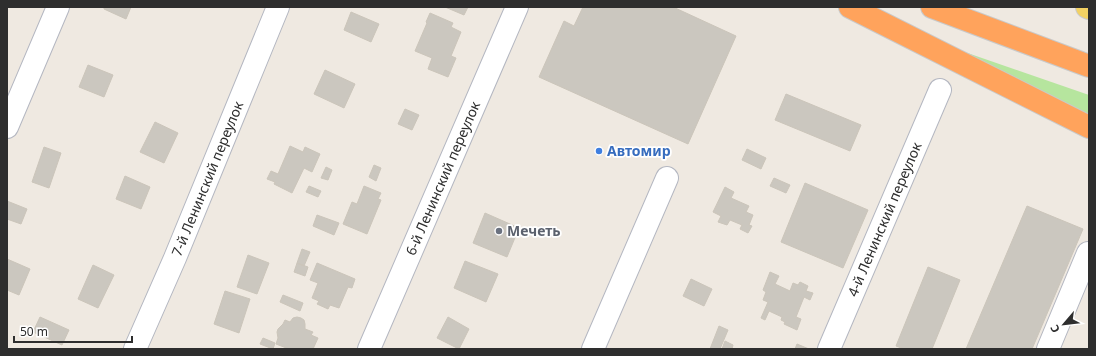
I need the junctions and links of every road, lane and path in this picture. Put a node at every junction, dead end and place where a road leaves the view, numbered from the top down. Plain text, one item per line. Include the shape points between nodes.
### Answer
1 (58, 7) edge
2 (278, 7) edge
3 (517, 7) edge
4 (850, 7) edge
5 (932, 7) edge
6 (1086, 64) edge
7 (940, 90) dead end
8 (1089, 127) edge
9 (7, 128) edge
10 (667, 178) dead end
11 (1088, 253) dead end
12 (135, 349) edge
13 (369, 349) edge
14 (594, 349) edge
15 (829, 349) edge
16 (1048, 349) edge

1 - 9 street
2 - 12 street, 7-й Ленинский переулок
3 - 13 street, 6-й Ленинский переулок
4 - 8 highway
5 - 6 highway
7 - 15 street, 4-й Ленинский переулок
10 - 14 street
11 - 16 street

